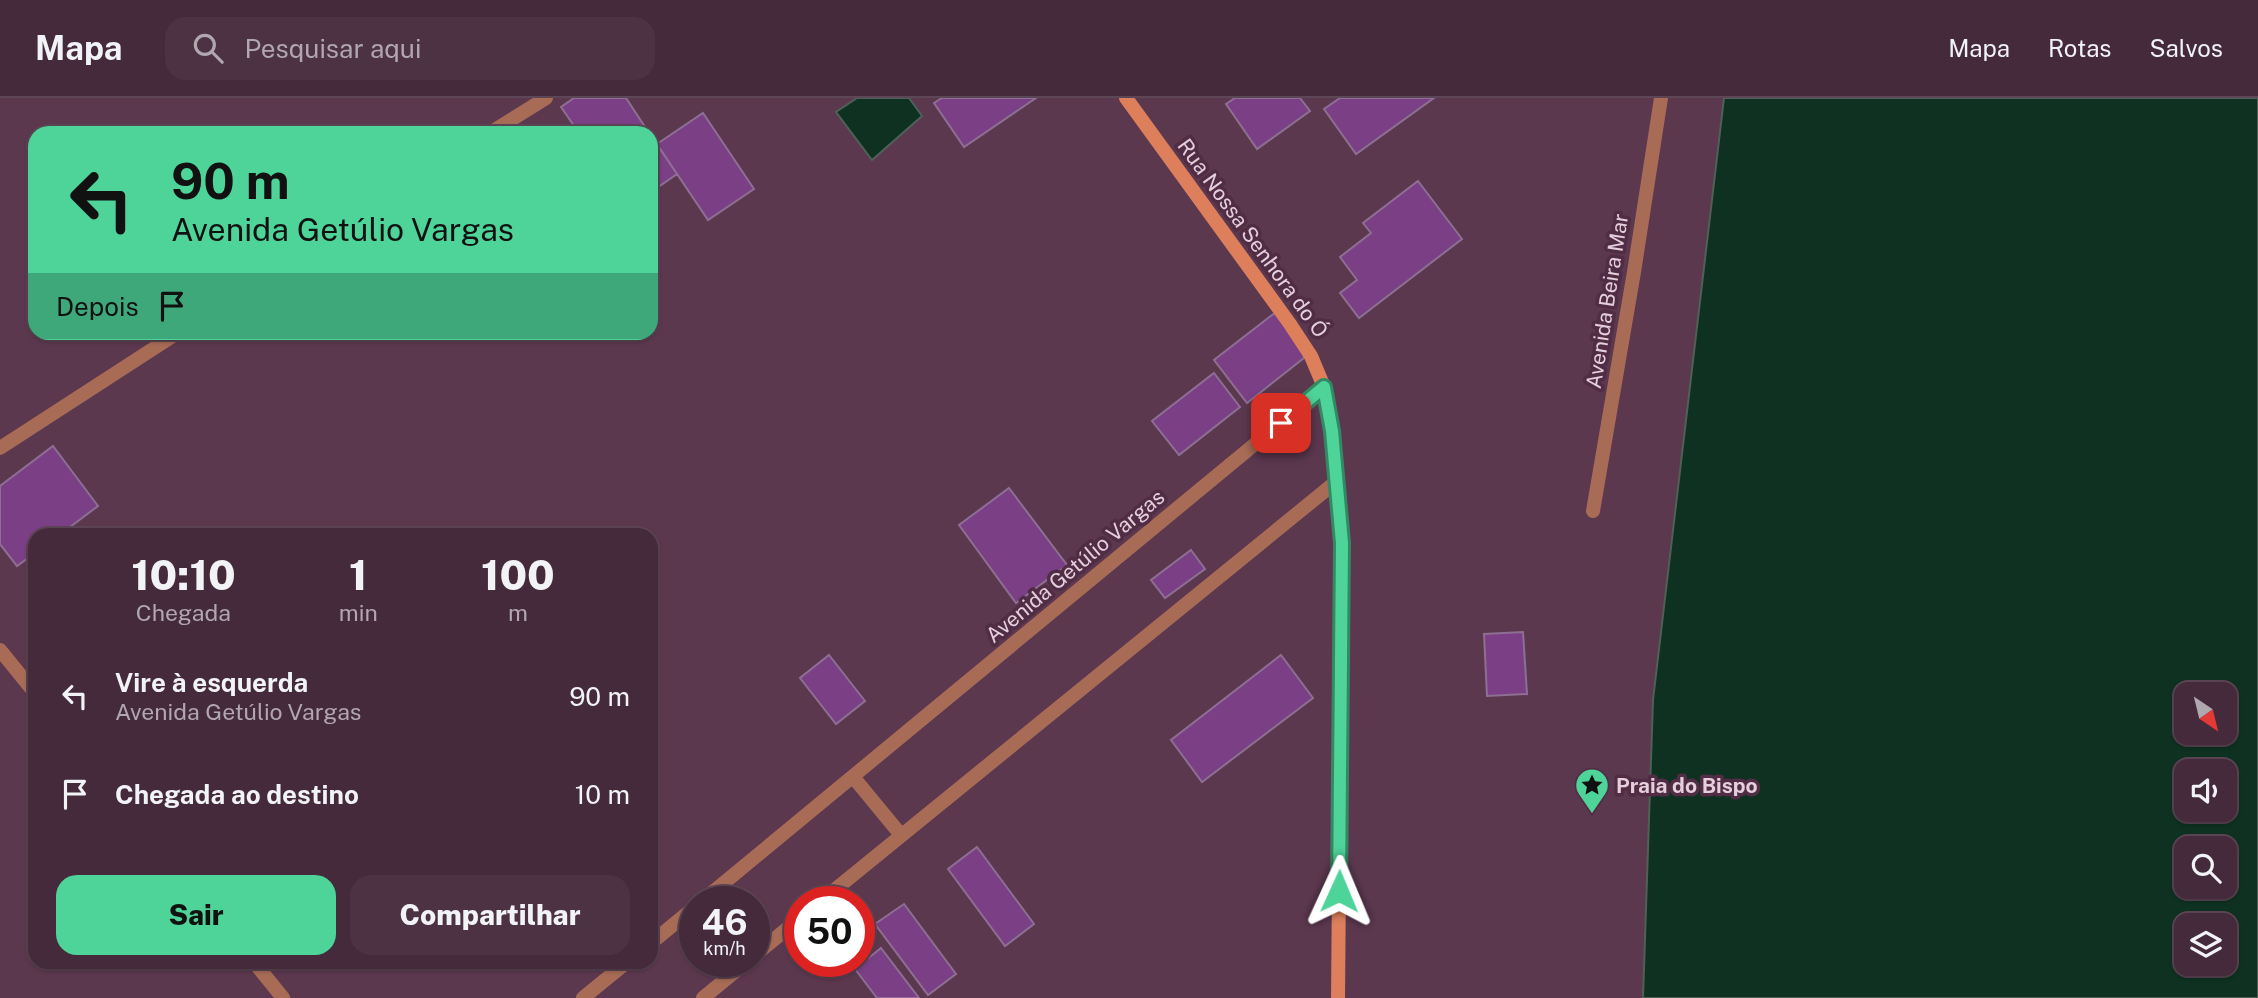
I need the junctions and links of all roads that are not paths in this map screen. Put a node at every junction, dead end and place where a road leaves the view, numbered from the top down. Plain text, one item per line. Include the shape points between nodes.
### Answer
1 (546, 98) edge
2 (1126, 98) edge
3 (1661, 98) edge
4 (501, 126) edge
5 (167, 340) edge
6 (1324, 387) junction
7 (0, 448) edge
8 (1337, 481) junction
9 (1593, 511) dead end
10 (0, 650) edge
11 (28, 684) edge
12 (853, 778) junction
13 (901, 835) junction
14 (720, 886) edge
15 (839, 886) edge
16 (679, 920) edge
17 (784, 931) edge
18 (658, 937) edge
19 (770, 943) edge
20 (260, 969) edge
21 (618, 969) edge
22 (729, 977) edge
23 (284, 998) edge
24 (583, 998) edge
25 (703, 998) edge
26 (1338, 998) edge

1 - 4 street
2 - 6 main road, Rua Nossa Senhora do Ó via 1290,324
3 - 9 street, Avenida Beira Mar
5 - 7 street
6 - 8 main road, Rua Nossa Senhora do Ó
6 - 12 street, Avenida Getúlio Vargas
8 - 13 street
8 - 26 main road, Rua Nossa Senhora do Ó via 1342,543
10 - 11 street
12 - 13 street
12 - 14 street, Avenida Getúlio Vargas
13 - 15 street
16 - 18 street
17 - 19 street
20 - 23 street
21 - 24 street
22 - 25 street

